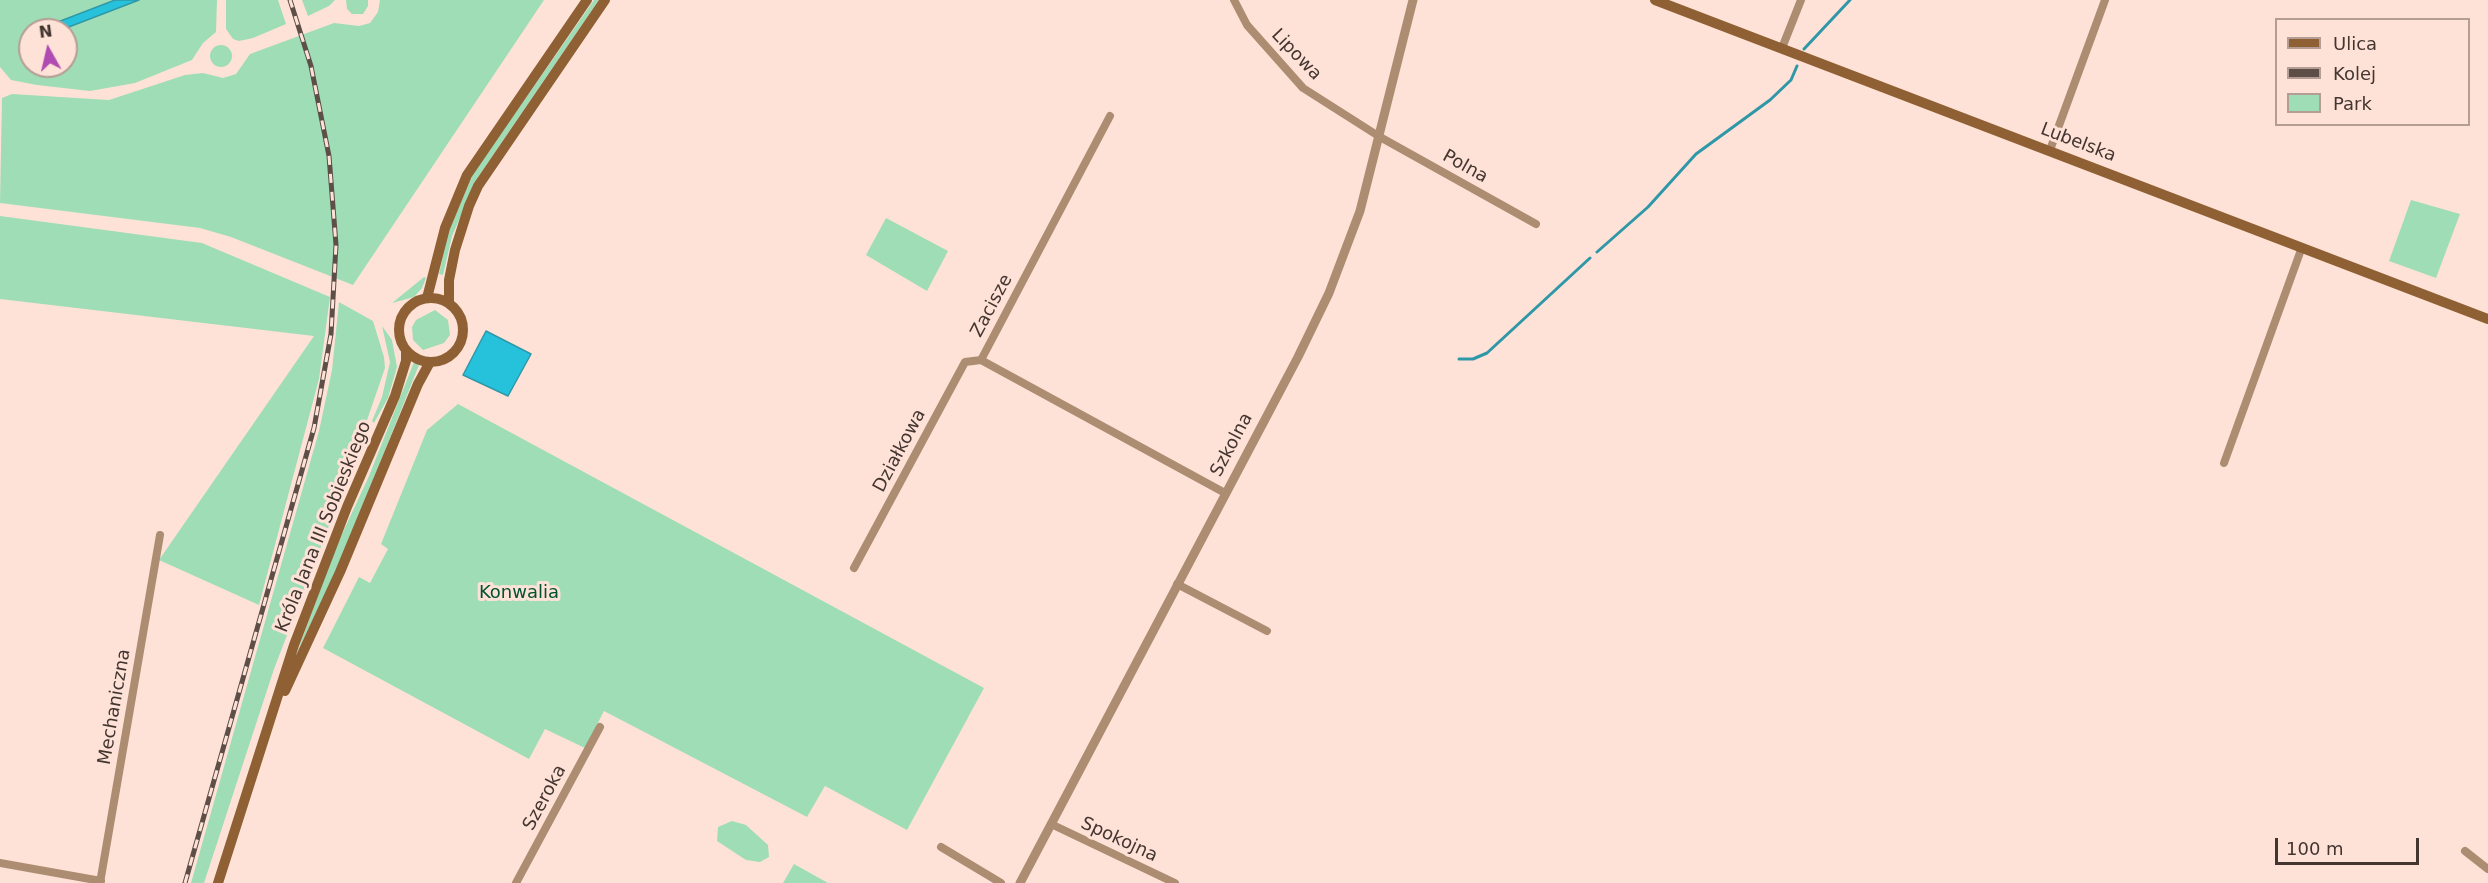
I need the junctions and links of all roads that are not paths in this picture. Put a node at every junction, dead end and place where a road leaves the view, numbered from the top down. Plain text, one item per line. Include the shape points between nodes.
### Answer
1 (587, 0) edge
2 (605, 0) edge
3 (1234, 0) edge
4 (1413, 0) edge
5 (1655, 0) edge
6 (1801, 0) edge
7 (2105, 0) edge
8 (1782, 48) junction
9 (1110, 116) dead end
10 (1380, 138) junction
11 (2050, 150) junction
12 (1536, 224) dead end
13 (2301, 247) junction
14 (427, 298) junction
15 (449, 303) junction
16 (2488, 319) edge
17 (406, 351) junction
18 (981, 360) junction
19 (430, 362) junction
20 (2224, 464) dead end
21 (1225, 493) junction
22 (160, 535) dead end
23 (854, 568) dead end
24 (1177, 584) junction
25 (1267, 632) dead end
26 (273, 716) junction
27 (600, 726) dead end
28 (1051, 824) junction
29 (940, 847) dead end
30 (2465, 852) dead end
31 (0, 863) edge
32 (2488, 868) edge
33 (100, 882) edge
34 (218, 883) edge
35 (516, 883) edge
36 (1001, 883) edge
37 (1020, 883) edge
38 (1175, 883) edge

1 - 14 main road via 467,175 444,228
2 - 15 main road via 478,186 455,250
3 - 10 street, Lipowa via 1247,25 1302,88
4 - 10 street, Szkolna
5 - 8 main road, Lubelska
6 - 8 street
7 - 11 street
8 - 11 main road, Lubelska
9 - 18 street, Zacisze
10 - 12 street, Polna
10 - 21 street, Szkolna via 1356,225 1329,292
11 - 13 main road, Lubelska
13 - 16 main road, Lubelska
13 - 20 street
14 - 15 main road
14 - 17 main road via 412,303 401,318 399,335
15 - 19 main road via 461,317 462,340 452,355
17 - 19 main road
17 - 26 main road, Króla Jana III Sobieskiego via 395,396 294,645
18 - 21 street, Zacisze
18 - 23 street, Działkowa via 965,362
19 - 26 main road, Króla Jana III Sobieskiego
21 - 24 street, Szkolna
22 - 33 street, Mechaniczna
24 - 25 street
24 - 28 street, Szkolna
26 - 34 main road, Króla Jana III Sobieskiego
27 - 35 street, Szeroka
28 - 37 street, Szkolna
28 - 38 street, Spokojna
29 - 36 street
30 - 32 street
31 - 33 street

